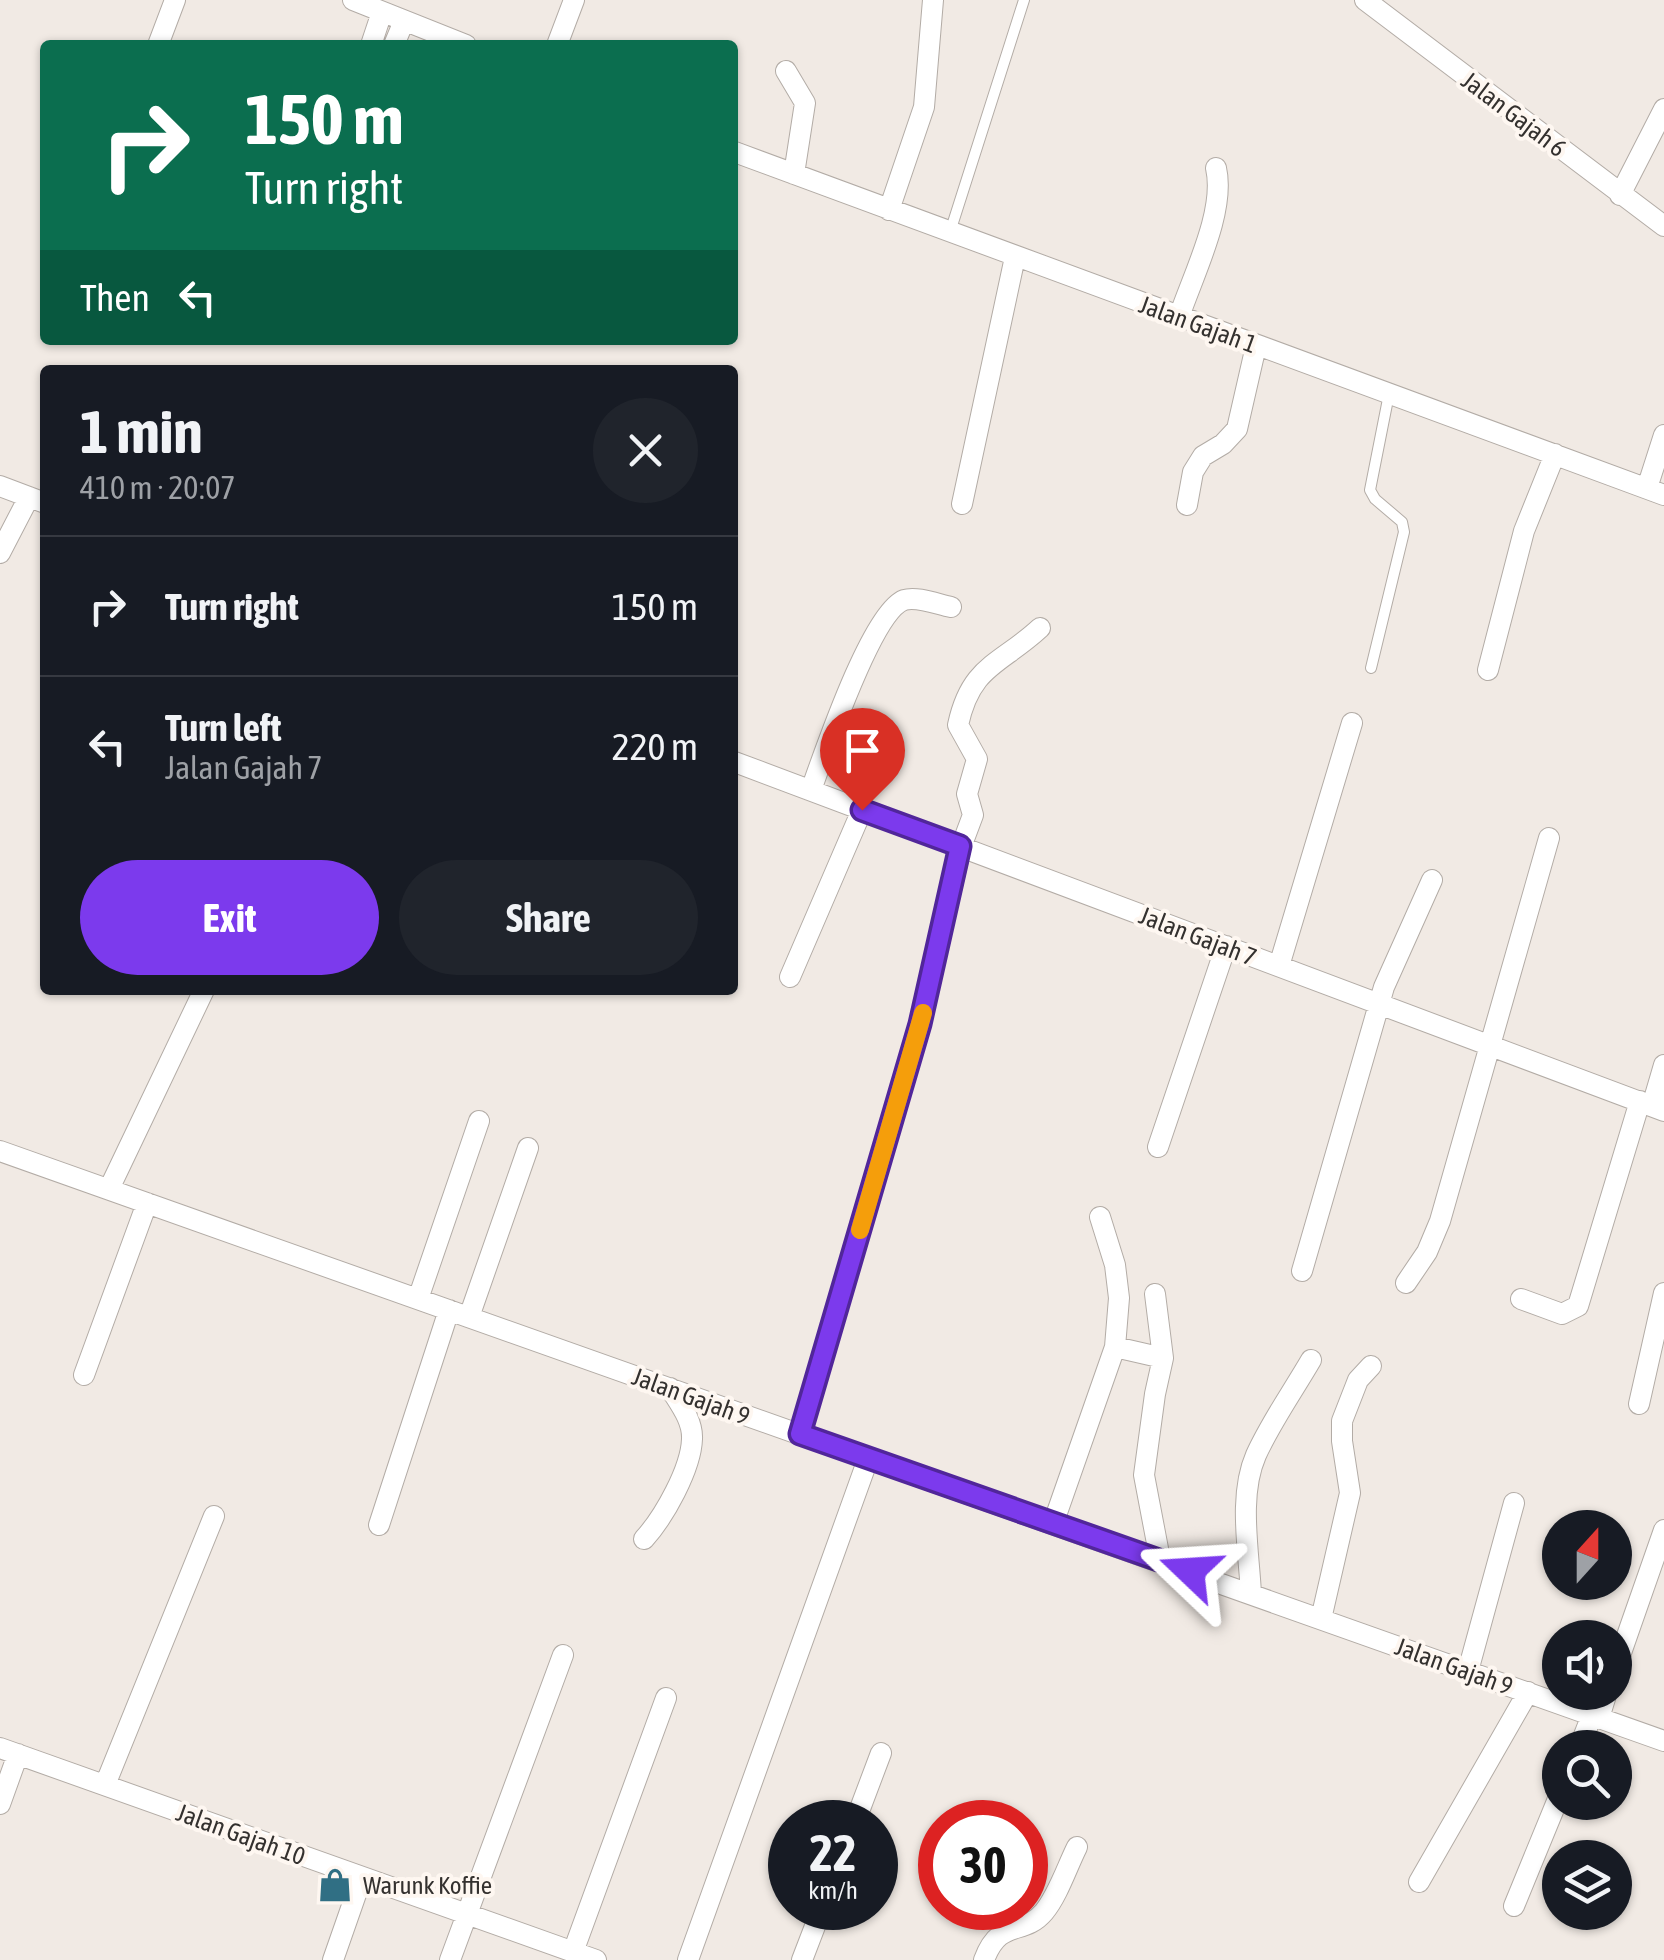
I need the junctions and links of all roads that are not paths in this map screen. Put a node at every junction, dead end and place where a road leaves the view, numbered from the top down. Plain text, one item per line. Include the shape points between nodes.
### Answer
1 (175, 0) edge
2 (353, 0) edge
3 (574, 0) edge
4 (933, 0) edge
5 (1024, 0) edge
6 (1365, 0) edge
7 (382, 12) junction
8 (404, 21) junction
9 (160, 40) edge
10 (373, 40) edge
11 (396, 40) edge
12 (453, 40) edge
13 (559, 40) edge
14 (786, 72) dead end
15 (1664, 108) edge
16 (738, 153) edge
17 (1216, 168) dead end
18 (794, 174) junction
19 (1620, 195) junction
20 (889, 210) junction
21 (1664, 226) edge
22 (949, 233) junction
23 (1015, 257) junction
24 (1178, 318) junction
25 (1256, 346) junction
26 (1389, 393) junction
27 (1664, 435) edge
28 (1555, 454) junction
29 (0, 486) edge
30 (1656, 492) edge
31 (37, 500) edge
32 (962, 504) dead end
33 (1187, 505) dead end
34 (0, 553) edge
35 (950, 607) dead end
36 (1040, 628) dead end
37 (1371, 668) dead end
38 (1488, 670) dead end
39 (1352, 723) dead end
40 (738, 763) edge
41 (811, 790) junction
42 (862, 810) junction
43 (1549, 838) dead end
44 (960, 846) junction
45 (1432, 880) dead end
46 (1226, 946) junction
47 (1279, 966) junction
48 (790, 977) dead end
49 (202, 995) edge
50 (1381, 1004) junction
51 (1492, 1046) junction
52 (1664, 1065) edge
53 (1652, 1106) edge
54 (479, 1121) dead end
55 (1158, 1147) dead end
56 (528, 1148) dead end
57 (0, 1151) edge
58 (109, 1189) junction
59 (147, 1203) junction
60 (1100, 1217) dead end
61 (1302, 1271) dead end
62 (1406, 1282) dead end
63 (1664, 1293) edge
64 (1155, 1294) dead end
65 (418, 1299) junction
66 (1521, 1299) dead end
67 (459, 1313) junction
68 (1116, 1346) junction
69 (1163, 1358) junction
70 (1310, 1360) dead end
71 (1371, 1366) dead end
72 (84, 1376) dead end
73 (670, 1388) junction
74 (1639, 1404) dead end
75 (800, 1434) junction
76 (868, 1459) junction
77 (1514, 1503) dead end
78 (214, 1516) dead end
79 (1053, 1524) junction
80 (379, 1526) dead end
81 (1664, 1530) edge
82 (644, 1539) dead end
83 (1160, 1560) junction
84 (1251, 1594) junction
85 (1322, 1619) junction
86 (1632, 1621) edge
87 (563, 1655) dead end
88 (1468, 1671) junction
89 (1528, 1692) junction
90 (666, 1698) dead end
91 (1599, 1710) edge
92 (1596, 1716) junction
93 (1589, 1730) edge
94 (1664, 1741) edge
95 (9, 1751) edge
96 (881, 1753) dead end
97 (104, 1785) junction
98 (863, 1800) edge
99 (0, 1804) edge
100 (1549, 1820) edge
101 (1077, 1847) dead end
102 (362, 1877) junction
103 (1418, 1882) dead end
104 (1514, 1906) dead end
105 (466, 1914) junction
106 (814, 1930) edge
107 (571, 1956) edge
108 (333, 1960) edge
109 (450, 1960) edge
110 (596, 1960) edge
111 (688, 1960) edge
112 (802, 1960) edge
113 (984, 1960) edge

1 - 9 street
2 - 7 street
3 - 13 street
4 - 20 street via 924,107
5 - 22 lane
6 - 19 street, Jalan Gajah 6
7 - 8 street
7 - 10 street
8 - 11 street
8 - 12 street
14 - 18 street via 805,102
15 - 19 street
16 - 18 street, Jalan Gajah 1
17 - 24 street via 1216,209
18 - 20 street, Jalan Gajah 1
19 - 21 street, Jalan Gajah 6
20 - 22 street, Jalan Gajah 1
22 - 23 street, Jalan Gajah 1
23 - 24 street, Jalan Gajah 1
23 - 32 street
24 - 25 street, Jalan Gajah 1
25 - 26 street, Jalan Gajah 1
25 - 33 street via 1237,428 1203,456
26 - 28 street, Jalan Gajah 1
26 - 37 lane via 1370,490 1404,527
27 - 30 street
28 - 30 street, Jalan Gajah 1
28 - 38 street via 1524,531
29 - 31 street
31 - 34 street
35 - 41 street via 910,598 898,602 878,628
36 - 44 street via 990,664 962,708 958,725 977,759 967,791 972,819
39 - 47 street
40 - 41 street, Jalan Gajah 7
41 - 42 street, Jalan Gajah 7
42 - 44 street, Jalan Gajah 7
42 - 48 street
43 - 51 street
44 - 46 street, Jalan Gajah 7
44 - 75 street via 920,1024
45 - 50 street
46 - 47 street, Jalan Gajah 7
46 - 55 street
47 - 50 street, Jalan Gajah 7
49 - 58 street
50 - 51 street, Jalan Gajah 7
50 - 61 street
51 - 53 street, Jalan Gajah 7
51 - 62 street via 1440,1220
52 - 53 street
53 - 66 street via 1578,1306 1562,1314
54 - 65 street
56 - 67 street
57 - 58 street, Jalan Gajah 9
58 - 59 street, Jalan Gajah 9
59 - 65 street, Jalan Gajah 9
59 - 72 street
60 - 68 street via 1119,1298
63 - 74 street
64 - 69 street
65 - 67 street, Jalan Gajah 9
67 - 73 street, Jalan Gajah 9
67 - 80 street
68 - 69 street
68 - 79 street
69 - 83 street via 1144,1475
70 - 84 street via 1250,1475
71 - 85 street via 1342,1420 1350,1493
73 - 75 street, Jalan Gajah 9
73 - 82 street via 693,1436 690,1454 668,1507
75 - 76 street, Jalan Gajah 9
76 - 79 street, Jalan Gajah 9
76 - 111 street
77 - 88 street
78 - 97 street
79 - 83 street, Jalan Gajah 9
81 - 86 street
83 - 84 street, Jalan Gajah 9
84 - 85 street, Jalan Gajah 9
85 - 88 street, Jalan Gajah 9
87 - 105 street
88 - 89 street, Jalan Gajah 9
89 - 92 street, Jalan Gajah 9
89 - 103 street
90 - 107 street
91 - 92 street
92 - 93 street
92 - 94 street, Jalan Gajah 9
95 - 97 street, Jalan Gajah 10
95 - 99 street
96 - 98 street
97 - 102 street, Jalan Gajah 10
100 - 104 street
101 - 113 street via 1044,1912 998,1935
102 - 105 street, Jalan Gajah 10
102 - 108 street
105 - 107 street, Jalan Gajah 10
105 - 109 street
106 - 112 street
107 - 110 street, Jalan Gajah 10

